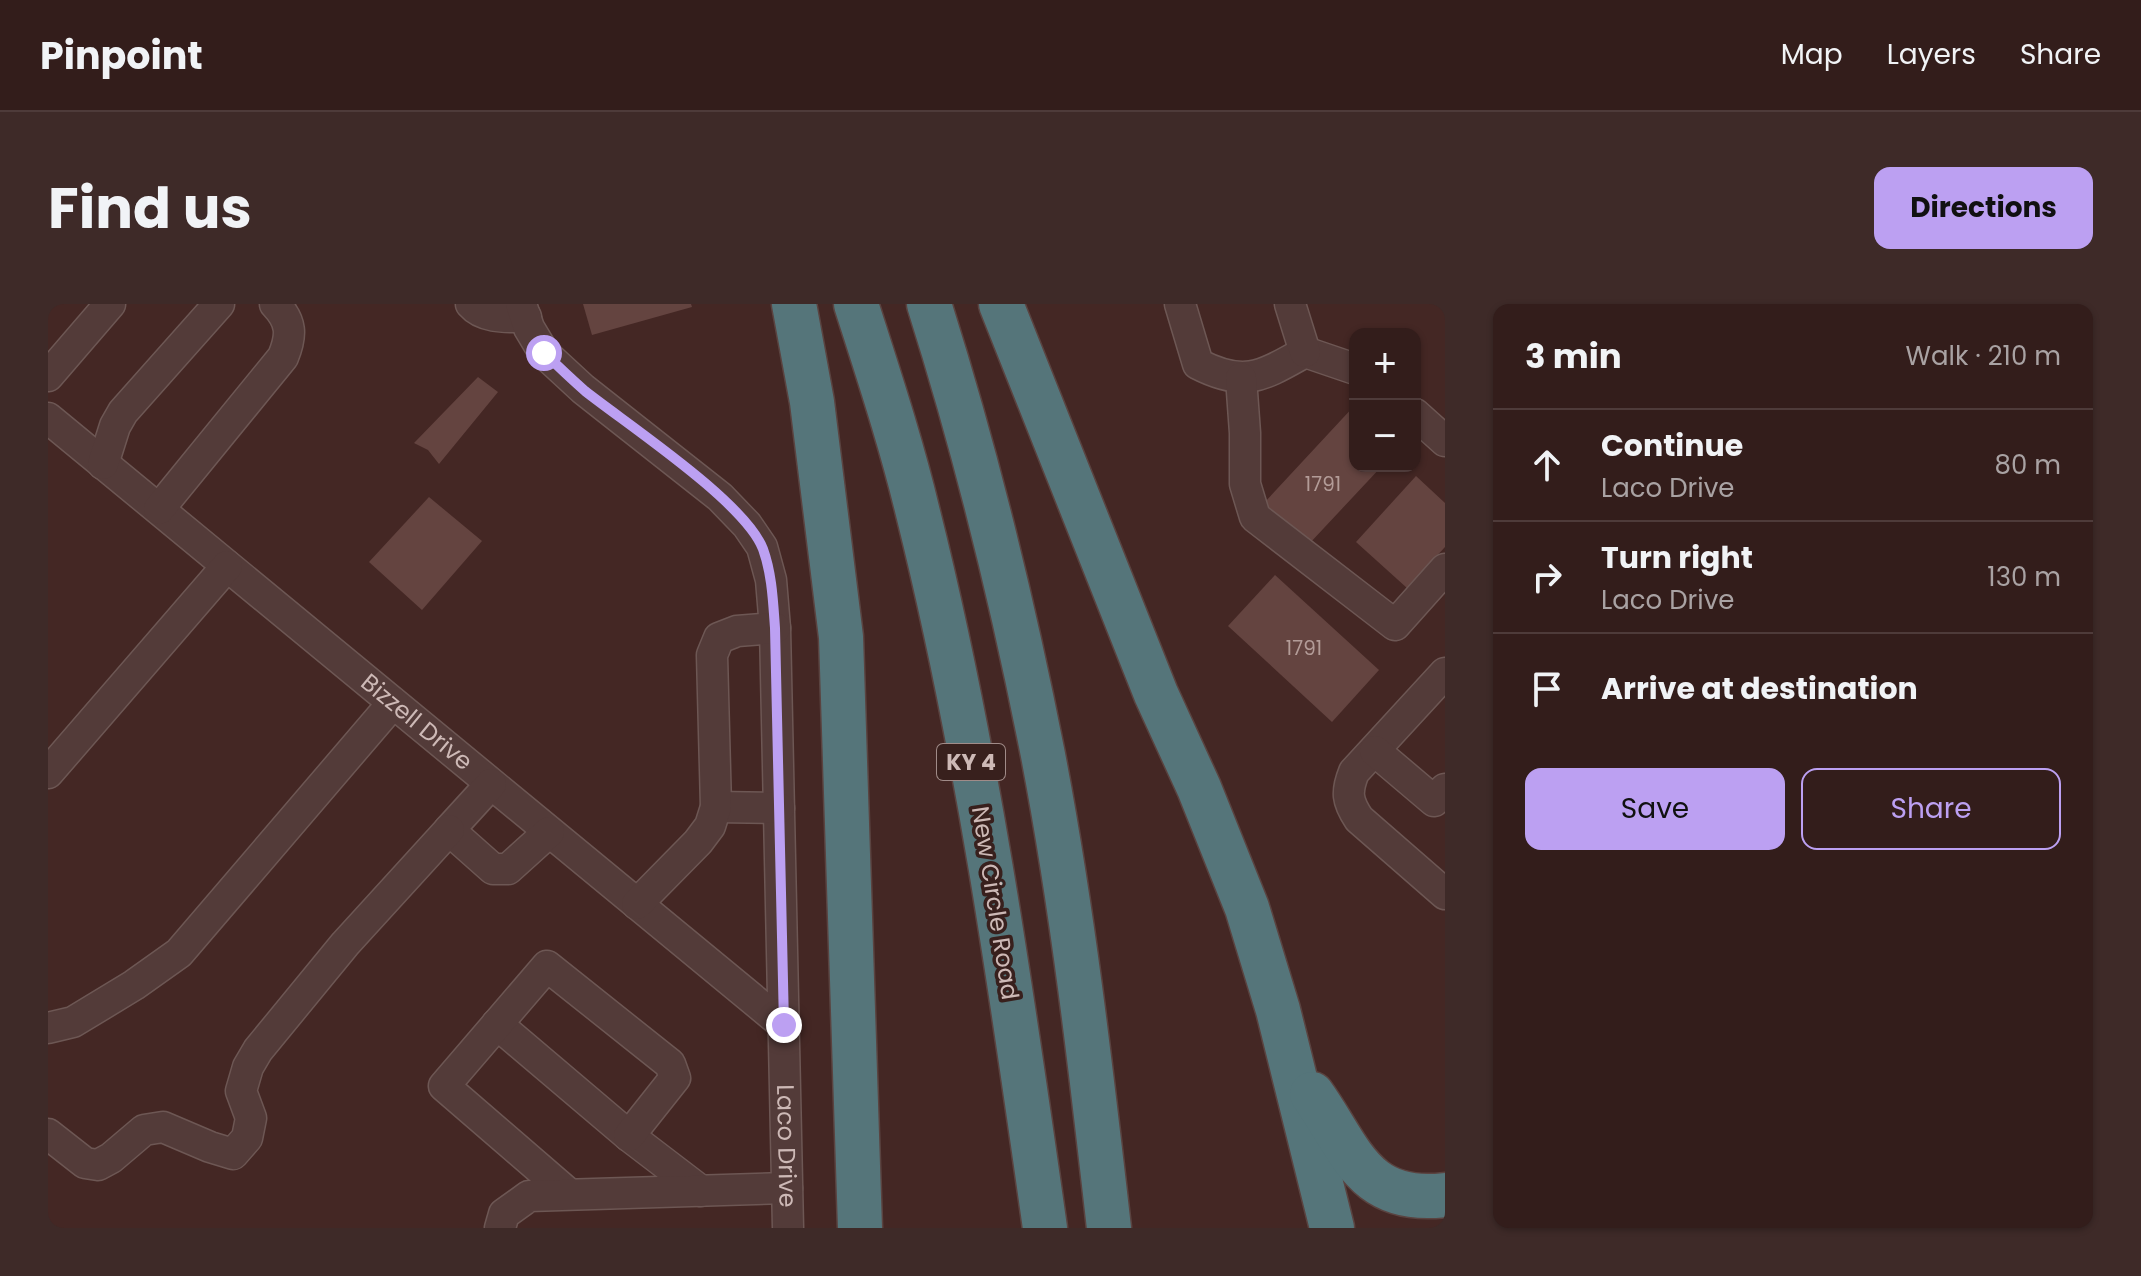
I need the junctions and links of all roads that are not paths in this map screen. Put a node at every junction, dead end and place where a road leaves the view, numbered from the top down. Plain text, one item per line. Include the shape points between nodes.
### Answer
1 (110, 304) edge
2 (219, 304) edge
3 (275, 304) edge
4 (471, 304) edge
5 (794, 304) edge
6 (856, 304) edge
7 (929, 304) edge
8 (1001, 304) edge
9 (1180, 304) edge
10 (1290, 304) edge
11 (524, 311) edge
12 (1305, 352) junction
13 (1349, 367) edge
14 (48, 376) edge
15 (1241, 378) junction
16 (48, 418) edge
17 (1421, 419) edge
18 (1445, 441) edge
19 (103, 464) junction
20 (159, 509) junction
21 (227, 566) junction
22 (1445, 569) edge
23 (775, 628) junction
24 (1445, 673) edge
25 (393, 703) junction
26 (1375, 751) junction
27 (48, 773) edge
28 (491, 784) junction
29 (1445, 789) edge
30 (716, 807) junction
31 (779, 808) junction
32 (449, 830) junction
33 (549, 832) junction
34 (1445, 894) edge
35 (637, 904) junction
36 (497, 1024) junction
37 (784, 1025) junction
38 (48, 1028) edge
39 (1291, 1067) junction
40 (48, 1134) edge
41 (629, 1136) junction
42 (787, 1188) junction
43 (701, 1191) junction
44 (569, 1194) junction
45 (1445, 1195) edge
46 (500, 1228) edge
47 (788, 1228) edge
48 (860, 1228) edge
49 (1045, 1228) edge
50 (1109, 1228) edge
51 (1332, 1228) edge

1 - 14 street
2 - 19 street via 123,412
3 - 20 street via 290,326 283,357
4 - 11 street via 497,317
5 - 48 highway via 841,637
6 - 49 highway, New Circle Road / KY 4 via 918,511 946,635 980,806
7 - 50 highway, KY 4 via 1003,567 1043,756
8 - 39 highway via 1247,908
9 - 15 street via 1198,364
10 - 12 street
11 - 23 street, Laco Drive via 544,353 747,525 762,547 771,580
12 - 13 street
12 - 15 street via 1271,371
15 - 22 street via 1245,484 1255,517 1395,625
16 - 19 street, Bizzell Drive
17 - 18 street
19 - 20 street, Bizzell Drive
20 - 21 street, Bizzell Drive
21 - 25 street, Bizzell Drive
21 - 27 street
23 - 30 street via 719,638 712,655
23 - 31 street, Laco Drive
24 - 26 street
25 - 28 street, Bizzell Drive
25 - 38 street via 179,953 73,1022
26 - 29 street via 1434,801
26 - 34 street via 1346,789 1350,805 1359,819
28 - 32 street
28 - 33 street, Bizzell Drive
30 - 31 street
30 - 35 street via 704,834
31 - 37 street, Laco Drive
32 - 33 street via 493,869 508,869
32 - 40 street via 258,1050 241,1091 251,1118 247,1138 233,1154 163,1127 144,1130 98,1165 85,1163
33 - 35 street, Bizzell Drive
35 - 37 street, Bizzell Drive
36 - 41 street
36 - 41 street via 547,966 670,1064 675,1078
36 - 44 street via 444,1086
37 - 42 street, Laco Drive
39 - 45 highway via 1349,1156 1369,1176 1407,1195
39 - 51 highway
41 - 43 street
42 - 43 street
42 - 47 street, Laco Drive
43 - 44 street
44 - 46 street via 529,1196 504,1214

